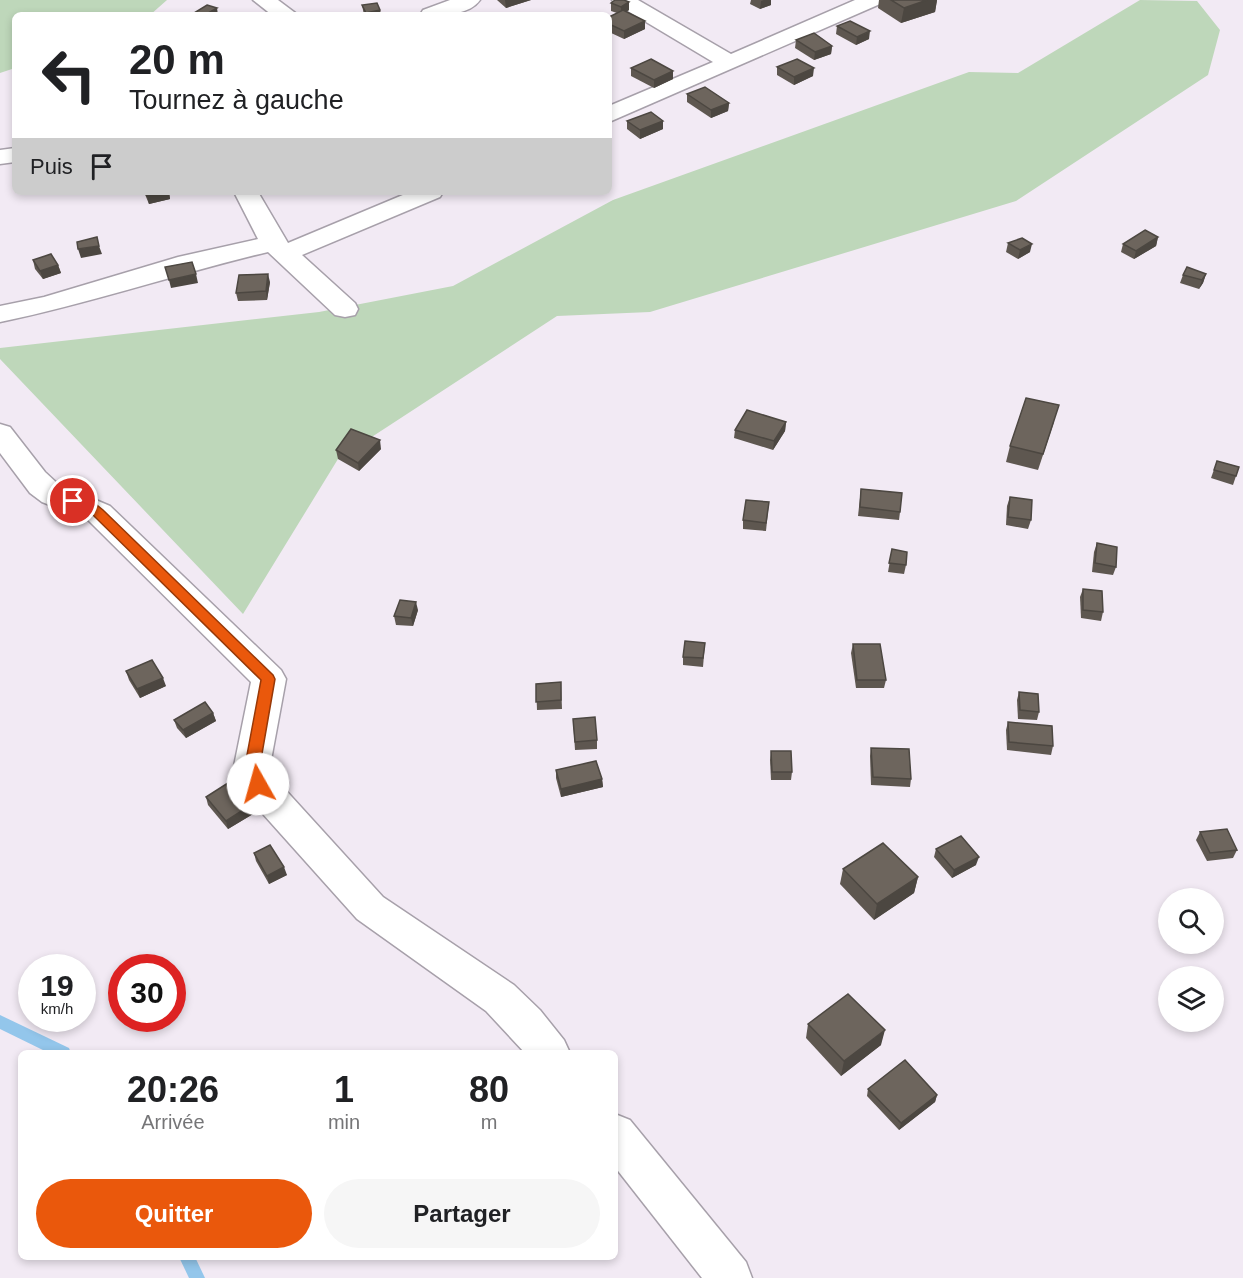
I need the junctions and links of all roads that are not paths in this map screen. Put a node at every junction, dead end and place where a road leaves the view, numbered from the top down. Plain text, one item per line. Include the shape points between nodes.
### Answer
1 (264, 0) edge
2 (469, 0) edge
3 (623, 0) edge
4 (873, 0) edge
5 (282, 12) edge
6 (439, 12) edge
7 (729, 62) junction
8 (612, 114) edge
9 (248, 195) edge
10 (423, 195) edge
11 (278, 249) junction
12 (345, 309) dead end
13 (0, 314) edge
14 (0, 434) edge
15 (548, 1050) edge
16 (618, 1138) edge
17 (730, 1278) edge

1 - 5 street
2 - 6 street
3 - 7 street
4 - 7 street
7 - 8 street
9 - 11 street
10 - 11 street
11 - 12 street
11 - 13 street via 187,263 49,304
14 - 15 street via 38,483 57,497 99,513 268,679 251,771 258,784 370,908 500,998
16 - 17 street

